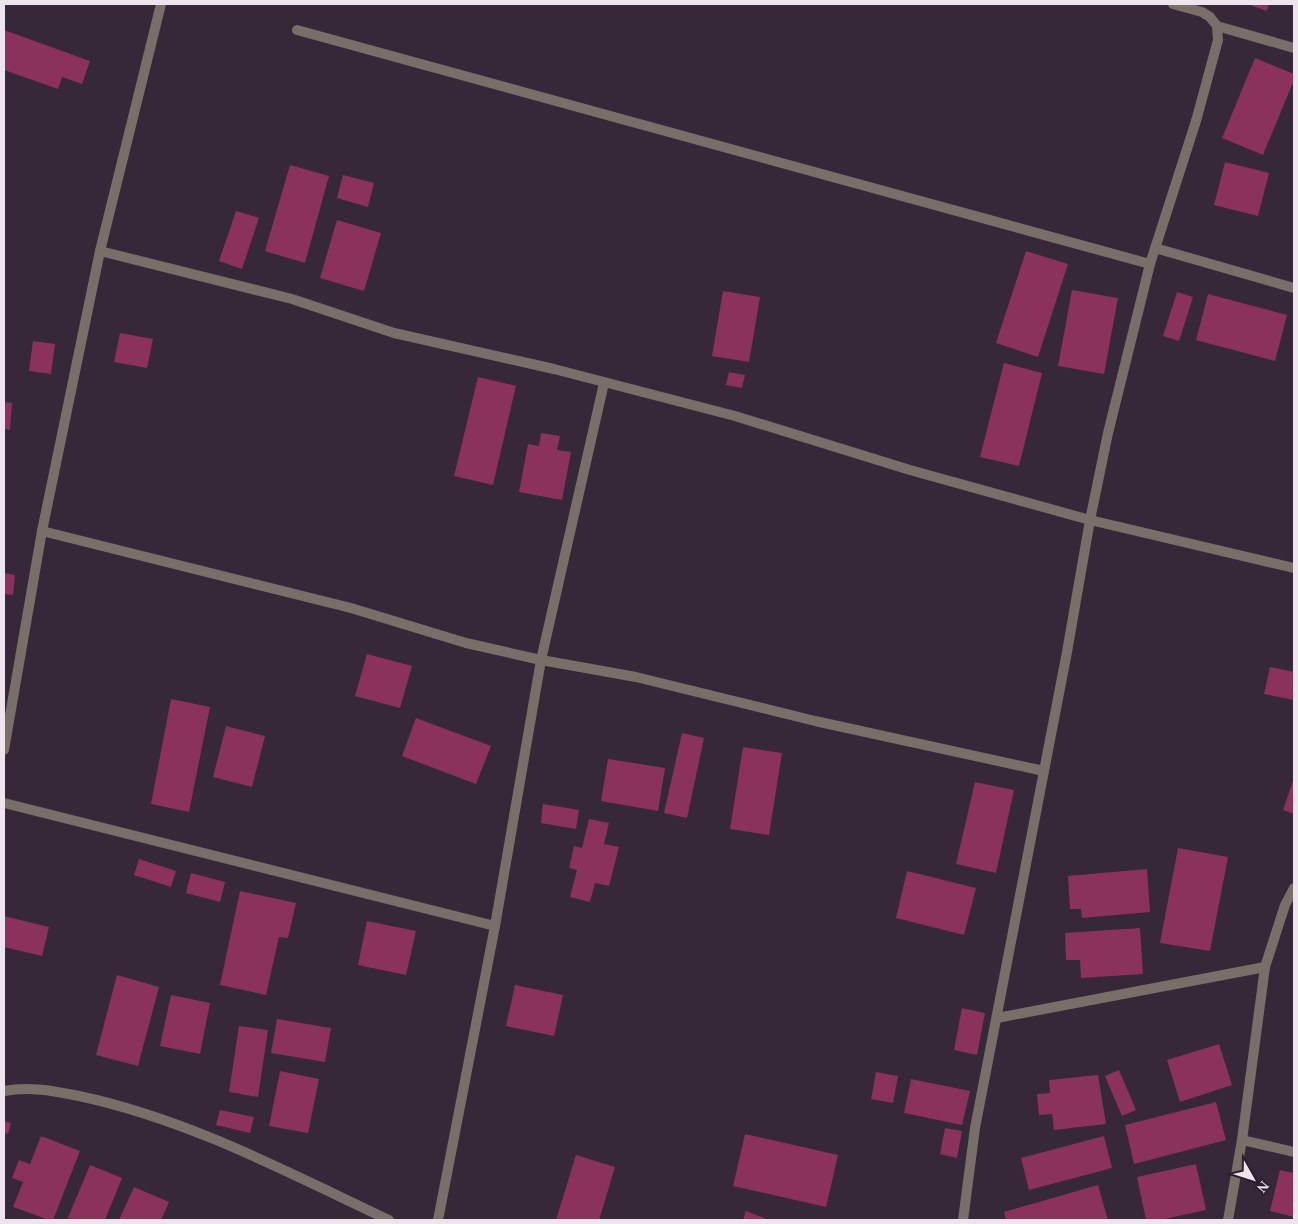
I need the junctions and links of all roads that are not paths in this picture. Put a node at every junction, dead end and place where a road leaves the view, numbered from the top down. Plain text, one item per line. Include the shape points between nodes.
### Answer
1 (161, 4) edge
2 (1173, 4) edge
3 (1217, 26) junction
4 (297, 30) dead end
5 (1294, 48) edge
6 (1155, 248) junction
7 (100, 251) junction
8 (1150, 264) junction
9 (1294, 288) edge
10 (604, 383) junction
11 (1090, 520) junction
12 (42, 531) junction
13 (1294, 568) edge
14 (541, 660) junction
15 (4, 750) edge
16 (1044, 771) junction
17 (4, 803) edge
18 (1294, 888) edge
19 (495, 926) junction
20 (1265, 967) junction
21 (997, 1018) junction
22 (4, 1091) edge
23 (1242, 1140) junction
24 (1294, 1152) edge
25 (389, 1220) edge
26 (438, 1220) edge
27 (963, 1220) edge
28 (1228, 1220) edge

1 - 7 street
2 - 3 street via 1202,12
3 - 5 street
3 - 6 street via 1218,40 1196,121
4 - 8 street
6 - 8 street
6 - 9 street
7 - 10 street via 292,299 394,333
7 - 12 street
8 - 11 street
10 - 11 street via 735,416 910,470
10 - 14 street
11 - 13 street
11 - 16 street
12 - 14 street via 351,608 466,643
12 - 15 street
14 - 16 street via 636,677 815,721
14 - 19 street
16 - 21 street
17 - 19 street
18 - 20 street via 1285,905
19 - 26 street
20 - 21 street
20 - 23 street
21 - 27 street via 975,1128
22 - 25 street via 48,1090 118,1104 227,1144
23 - 24 street
23 - 28 street

